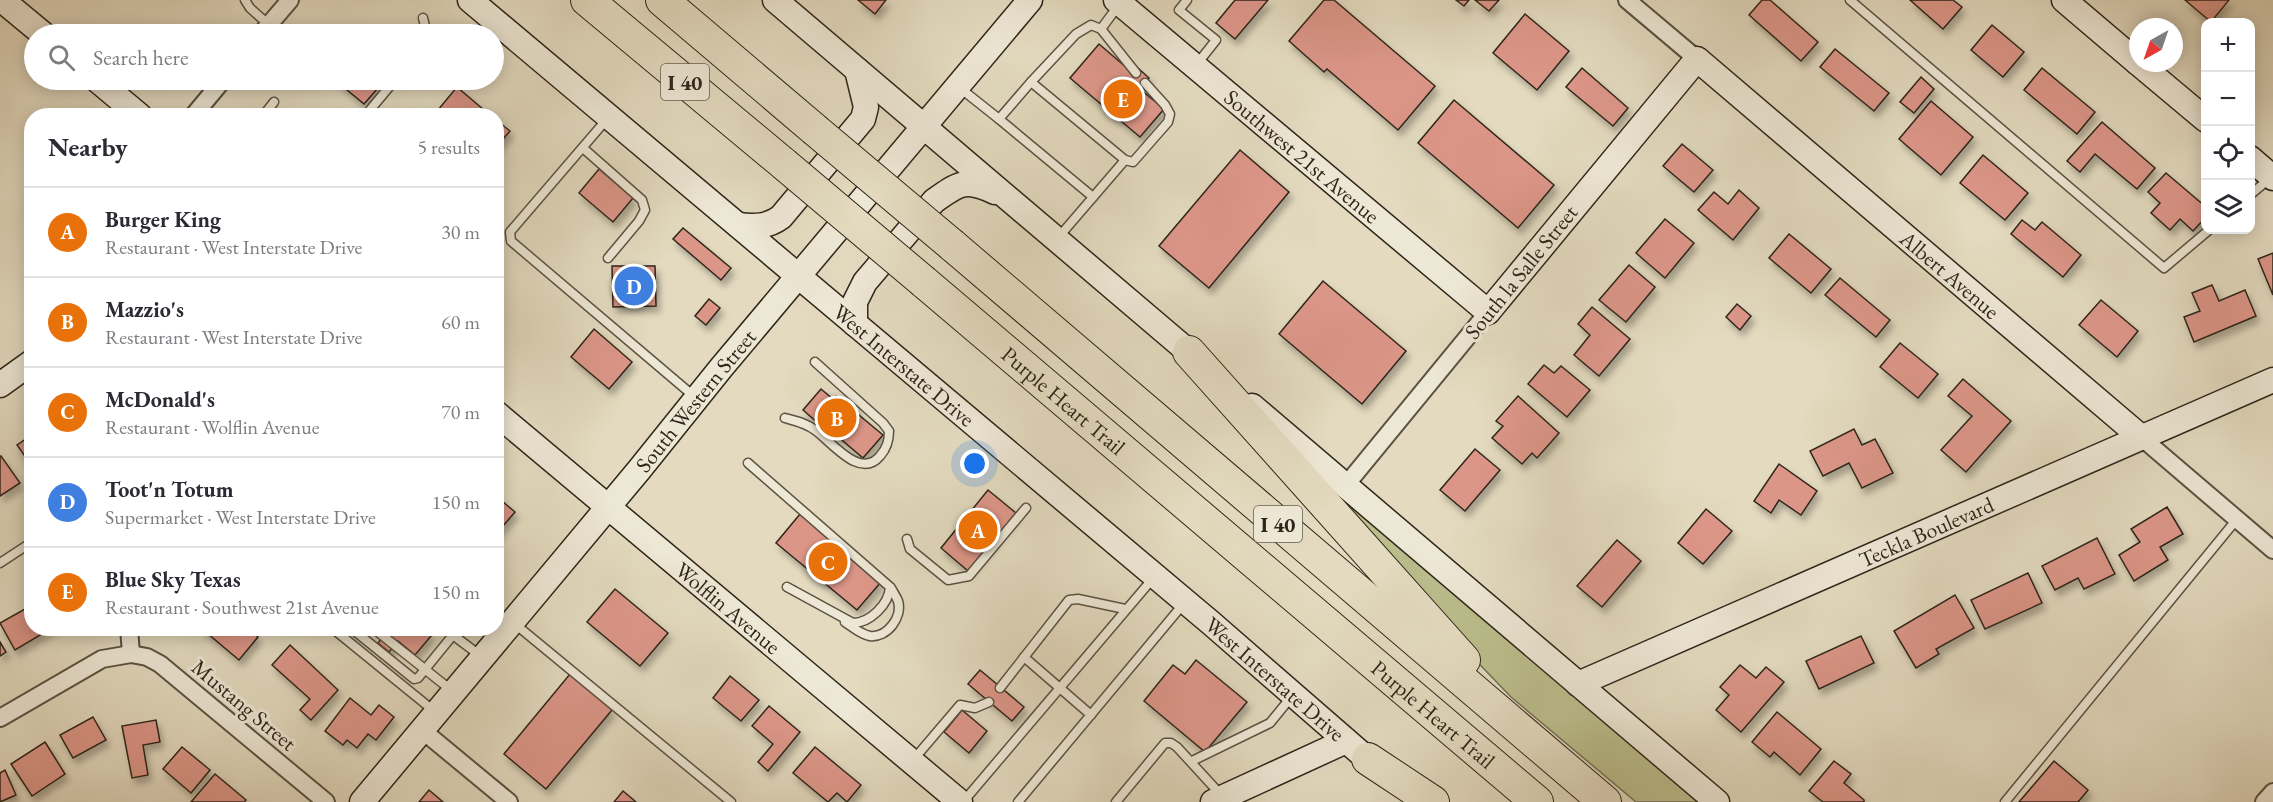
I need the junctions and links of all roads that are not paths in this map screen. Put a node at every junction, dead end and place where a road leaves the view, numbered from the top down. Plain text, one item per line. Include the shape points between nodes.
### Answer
1 (2, 0) edge
2 (240, 0) edge
3 (290, 0) edge
4 (470, 0) edge
5 (587, 0) edge
6 (662, 0) edge
7 (775, 0) edge
8 (1030, 0) edge
9 (1187, 0) edge
10 (1627, 0) edge
11 (1850, 0) edge
12 (2064, 0) edge
13 (1118, 2) edge
14 (247, 4) edge
15 (423, 18) dead end
16 (31, 24) edge
17 (261, 24) edge
18 (270, 24) edge
19 (424, 24) edge
20 (499, 24) edge
21 (504, 29) edge
22 (1101, 29) junction
23 (2129, 55) edge
24 (1697, 59) junction
25 (1195, 66) junction
26 (857, 70) junction
27 (2149, 72) edge
28 (1136, 73) dead end
29 (1031, 81) junction
30 (1145, 83) dead end
31 (958, 87) junction
32 (109, 90) edge
33 (215, 90) edge
34 (386, 90) edge
35 (274, 102) dead end
36 (130, 108) edge
37 (200, 108) edge
38 (269, 108) edge
39 (371, 108) edge
40 (609, 117) junction
41 (2201, 117) edge
42 (999, 119) junction
43 (924, 127) junction
44 (583, 148) junction
45 (1125, 160) junction
46 (2255, 162) edge
47 (2273, 177) edge
48 (2255, 191) edge
49 (1093, 197) junction
50 (1010, 200) junction
51 (738, 225) junction
52 (2205, 234) edge
53 (1057, 240) junction
54 (608, 258) dead end
55 (798, 276) junction
56 (1488, 312) junction
57 (855, 324) junction
58 (1189, 352) junction
59 (815, 362) dead end
60 (24, 368) edge
61 (2273, 380) edge
62 (0, 385) edge
63 (696, 399) junction
64 (785, 418) dead end
65 (504, 420) edge
66 (2142, 438) junction
67 (748, 463) dead end
68 (1346, 485) junction
69 (608, 506) junction
70 (1026, 508) dead end
71 (2237, 519) junction
72 (907, 539) dead end
73 (24, 547) edge
74 (2273, 550) edge
75 (0, 562) edge
76 (1155, 576) junction
77 (788, 587) dead end
78 (890, 587) junction
79 (1185, 602) junction
80 (1125, 609) junction
81 (830, 612) junction
82 (512, 622) junction
83 (504, 632) edge
84 (129, 636) edge
85 (340, 636) edge
86 (361, 636) edge
87 (383, 636) edge
88 (450, 636) edge
89 (457, 636) edge
90 (500, 636) edge
91 (130, 654) junction
92 (1024, 657) junction
93 (482, 658) junction
94 (425, 669) junction
95 (1578, 684) junction
96 (1000, 688) dead end
97 (1060, 688) junction
98 (454, 692) junction
99 (1293, 695) junction
100 (989, 702) dead end
101 (1091, 715) junction
102 (0, 718) edge
103 (429, 722) junction
104 (1357, 750) junction
105 (912, 761) junction
106 (1191, 761) junction
107 (2273, 792) edge
108 (1595, 793) edge
109 (1221, 800) edge
110 (326, 802) edge
111 (362, 802) edge
112 (508, 802) edge
113 (731, 802) edge
114 (961, 802) edge
115 (1018, 802) edge
116 (1116, 802) edge
117 (1418, 802) edge
118 (1434, 802) edge
119 (1537, 802) edge
120 (1717, 802) edge
121 (2005, 802) edge
122 (2264, 802) edge

1 - 16 main road
2 - 14 lane
3 - 18 street
4 - 20 main road, West Interstate Drive
5 - 119 highway, Purple Heart Trail / I 40, bridge
6 - 108 highway, Purple Heart Trail / I 40, bridge
7 - 26 main road
8 - 31 main road, South Western Street
9 - 25 lane via 1179,10 1216,40
10 - 24 street, Albert Avenue
11 - 52 lane via 2164,268
12 - 23 main road
13 - 22 lane
13 - 25 main road, Southwest 21st Avenue
14 - 17 lane
15 - 19 lane
21 - 40 main road, West Interstate Drive
22 - 28 lane
22 - 29 lane via 1091,26 1076,34
24 - 56 main road, South la Salle Street
24 - 66 main road, Albert Avenue
25 - 56 main road, Southwest 21st Avenue
26 - 43 main road
26 - 51 main road via 866,107 863,119 782,217 762,226
27 - 41 main road
29 - 42 lane
29 - 45 lane
30 - 45 lane via 1165,105 1170,114 1168,122 1133,162
31 - 42 lane
31 - 43 main road, South Western Street
32 - 36 main road
33 - 37 street
34 - 39 lane
35 - 38 lane
40 - 44 lane
40 - 51 main road, West Interstate Drive
42 - 49 lane
43 - 50 main road
43 - 55 main road, South Western Street
44 - 54 lane via 642,200 645,210
44 - 63 lane via 510,232 511,241
45 - 49 lane
46 - 47 main road
47 - 48 lane
49 - 53 lane
50 - 53 main road
50 - 57 main road via 976,183 948,191 934,201 865,282 855,302
51 - 55 main road, West Interstate Drive
53 - 58 main road
55 - 57 main road, West Interstate Drive
55 - 63 main road, South Western Street
56 - 68 street, South la Salle Street
57 - 76 main road, West Interstate Drive
58 - 68 main road
58 - 108 highway via 1454,649
59 - 64 lane via 883,423 889,431 885,450 878,460 866,465 854,462 814,428
60 - 62 main road
61 - 66 main road, Teckla Boulevard
63 - 69 main road, South Western Street
65 - 69 main road, Wolflin Avenue
66 - 71 street, Albert Avenue
66 - 95 main road, Teckla Boulevard
67 - 78 lane
68 - 95 main road
69 - 82 main road, South Western Street
69 - 105 main road, Wolflin Avenue
70 - 72 lane via 969,576 948,580 910,549
71 - 74 street, Albert Avenue
71 - 121 lane
73 - 75 lane
76 - 79 main road, West Interstate Drive
76 - 80 lane
77 - 81 lane
78 - 81 lane via 890,596 883,605 861,623
78 - 81 lane via 898,601 898,611 884,634 860,633
79 - 99 main road, West Interstate Drive
79 - 101 lane
80 - 92 lane via 1069,600
80 - 97 lane
82 - 83 main road, South Western Street
82 - 113 lane
84 - 91 street
85 - 103 lane
86 - 94 lane via 411,677 418,678
87 - 94 lane
88 - 94 lane
89 - 93 lane
90 - 93 main road, South Western Street
91 - 102 street, Mustang Street via 102,658
91 - 110 street, Mustang Street via 160,664
92 - 96 lane
92 - 97 lane
93 - 98 main road, South Western Street
94 - 98 lane
95 - 120 main road
97 - 101 lane
97 - 114 lane
98 - 103 main road, South Western Street
99 - 104 main road, West Interstate Drive
99 - 106 lane via 1270,723
100 - 105 lane via 975,708 960,705
101 - 115 lane
103 - 111 main road, South Western Street
103 - 112 street
104 - 109 main road
104 - 117 main road, West Interstate Drive
104 - 118 highway
105 - 114 main road, Wolflin Avenue
106 - 109 lane
106 - 116 lane via 1171,743 1165,743
107 - 122 street

